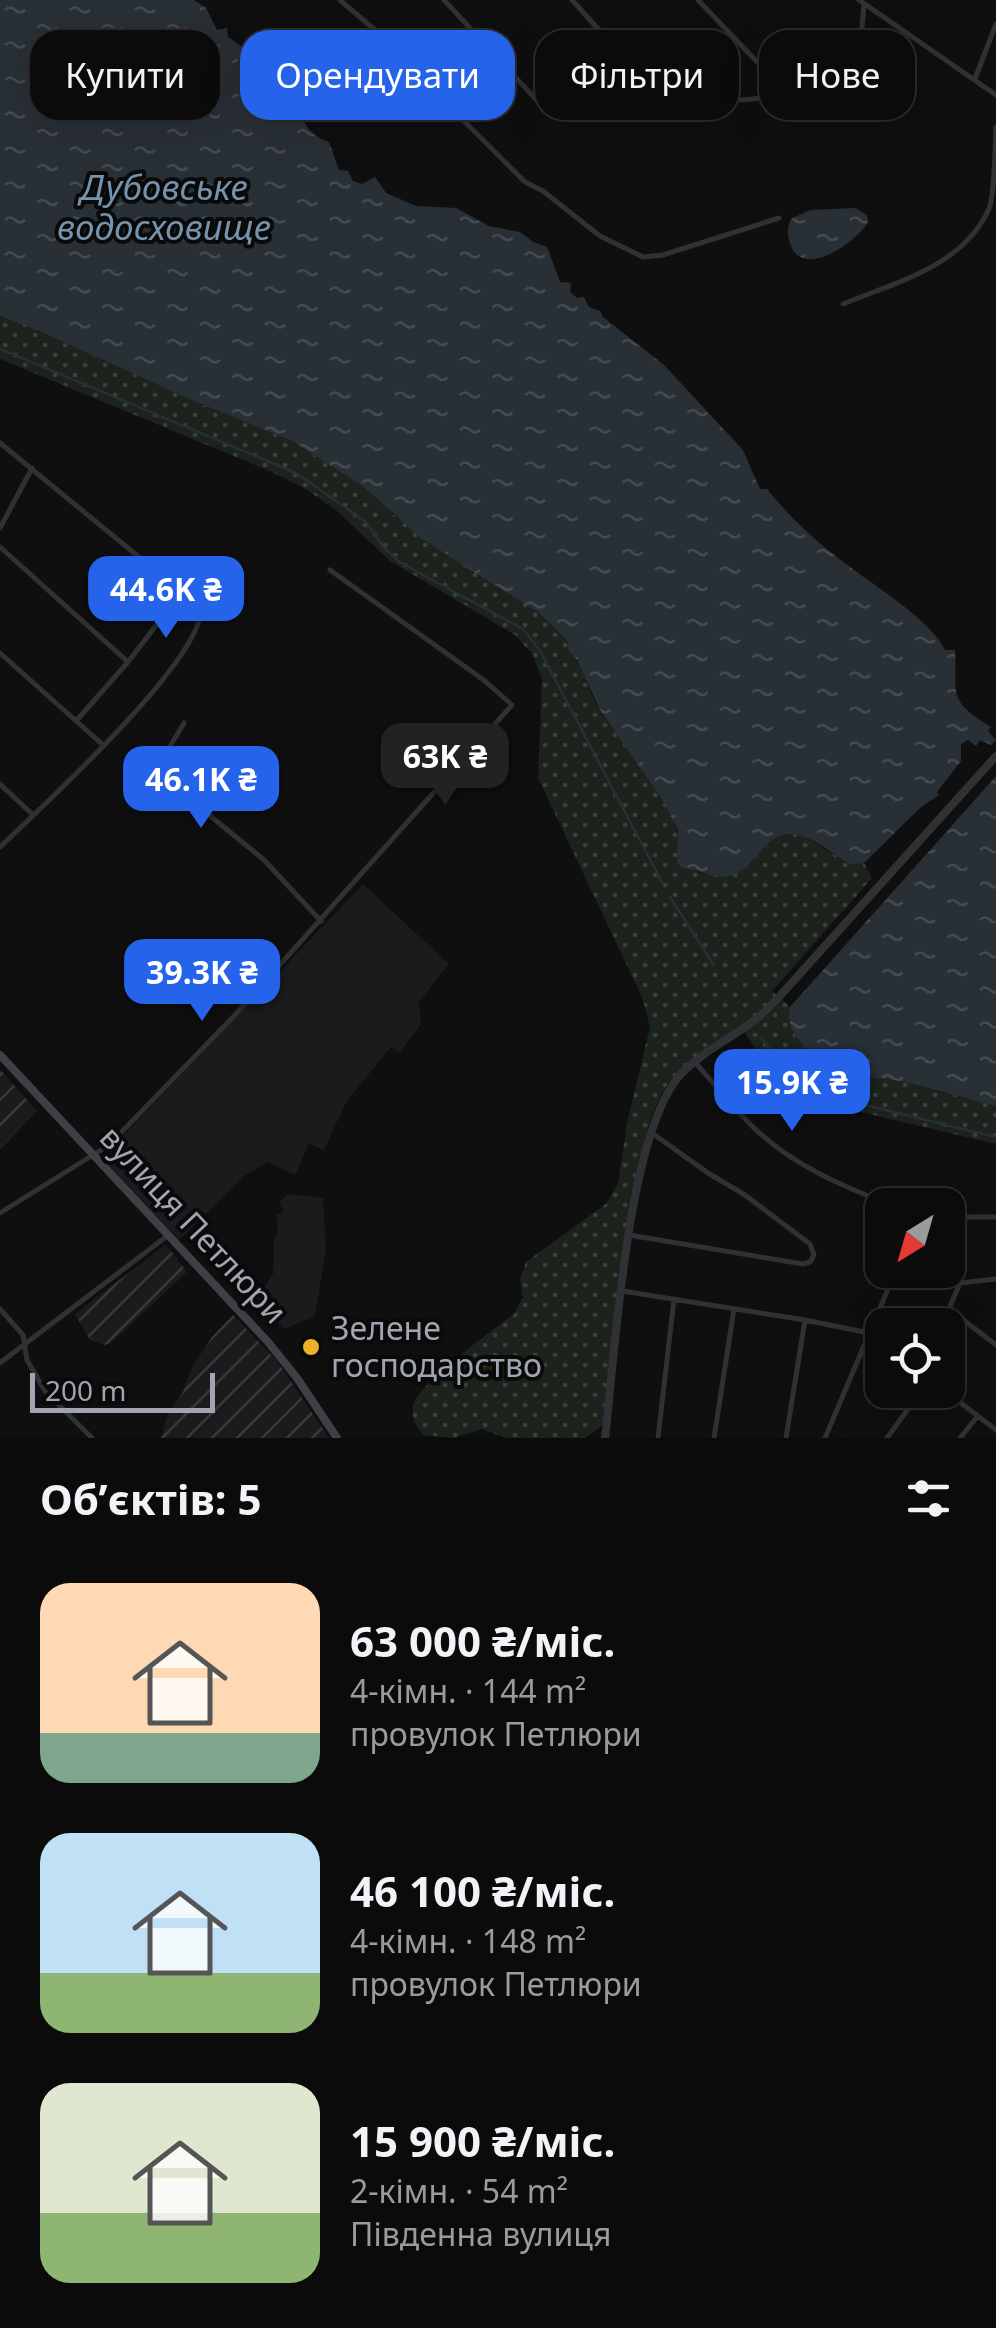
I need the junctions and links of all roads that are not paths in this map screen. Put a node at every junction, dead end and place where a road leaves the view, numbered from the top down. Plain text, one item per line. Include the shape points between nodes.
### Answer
1 (340, 0) edge
2 (444, 0) edge
3 (572, 0) edge
4 (698, 0) edge
5 (862, 2) edge
6 (996, 24) edge
7 (600, 30) edge
8 (860, 30) edge
9 (759, 64) edge
10 (975, 79) junction
11 (996, 94) edge
12 (535, 98) edge
13 (996, 126) edge
14 (993, 212) edge
15 (779, 218) dead end
16 (843, 304) dead end
17 (0, 444) edge
18 (32, 468) junction
19 (0, 528) edge
20 (0, 547) edge
21 (330, 570) dead end
22 (177, 598) dead end
23 (0, 653) edge
24 (128, 662) junction
25 (76, 720) junction
26 (184, 723) dead end
27 (104, 745) junction
28 (996, 756) edge
29 (0, 784) edge
30 (32, 814) junction
31 (0, 848) edge
32 (320, 921) junction
33 (0, 1056) edge
34 (694, 1062) junction
35 (652, 1133) junction
36 (93, 1154) junction
37 (865, 1194) edge
38 (0, 1214) edge
39 (965, 1217) edge
40 (996, 1217) edge
41 (170, 1234) junction
42 (629, 1235) junction
43 (996, 1279) edge
44 (622, 1291) junction
45 (674, 1299) junction
46 (0, 1309) edge
47 (734, 1309) junction
48 (805, 1320) junction
49 (865, 1332) edge
50 (26, 1342) junction
51 (865, 1345) edge
52 (996, 1345) edge
53 (0, 1362) edge
54 (965, 1406) edge
55 (909, 1408) edge
56 (978, 1416) junction
57 (996, 1430) edge
58 (92, 1438) edge
59 (337, 1438) edge
60 (606, 1438) edge
61 (658, 1438) edge
62 (714, 1438) edge
63 (786, 1438) edge
64 (825, 1438) edge
65 (887, 1438) edge
66 (960, 1438) edge

1 - 15 street via 525,182 634,254 657,256
2 - 12 street
3 - 7 street
4 - 9 street
5 - 8 street
5 - 10 street
6 - 10 street
10 - 11 street
13 - 14 street
14 - 16 street via 950,257
17 - 18 street
18 - 19 street
18 - 27 street via 198,600 200,616 185,647
20 - 24 street
21 - 32 street via 512,705
22 - 24 street
23 - 25 street
24 - 25 street
25 - 27 street
26 - 32 street via 166,753 193,802 263,859
27 - 30 street
28 - 34 street via 779,997
29 - 30 street
30 - 31 street
32 - 36 street
33 - 36 main road, вулиця Петлюри
34 - 35 street via 670,1088
34 - 37 street via 756,1130 826,1178
35 - 42 street
35 - 42 street via 810,1244 814,1256 803,1264
36 - 38 street
36 - 41 main road, вулиця Петлюри
39 - 40 street
41 - 50 street
41 - 59 main road, вулиця Петлюри via 268,1342
42 - 44 street
43 - 52 street via 960,1283 950,1309
44 - 45 street
44 - 60 street
45 - 47 street
45 - 61 street
46 - 50 street
47 - 48 street
47 - 62 street
48 - 49 street
48 - 63 street
50 - 53 street
50 - 58 street via 34,1375
51 - 64 street
54 - 56 street
55 - 65 street
56 - 57 street
56 - 66 street

